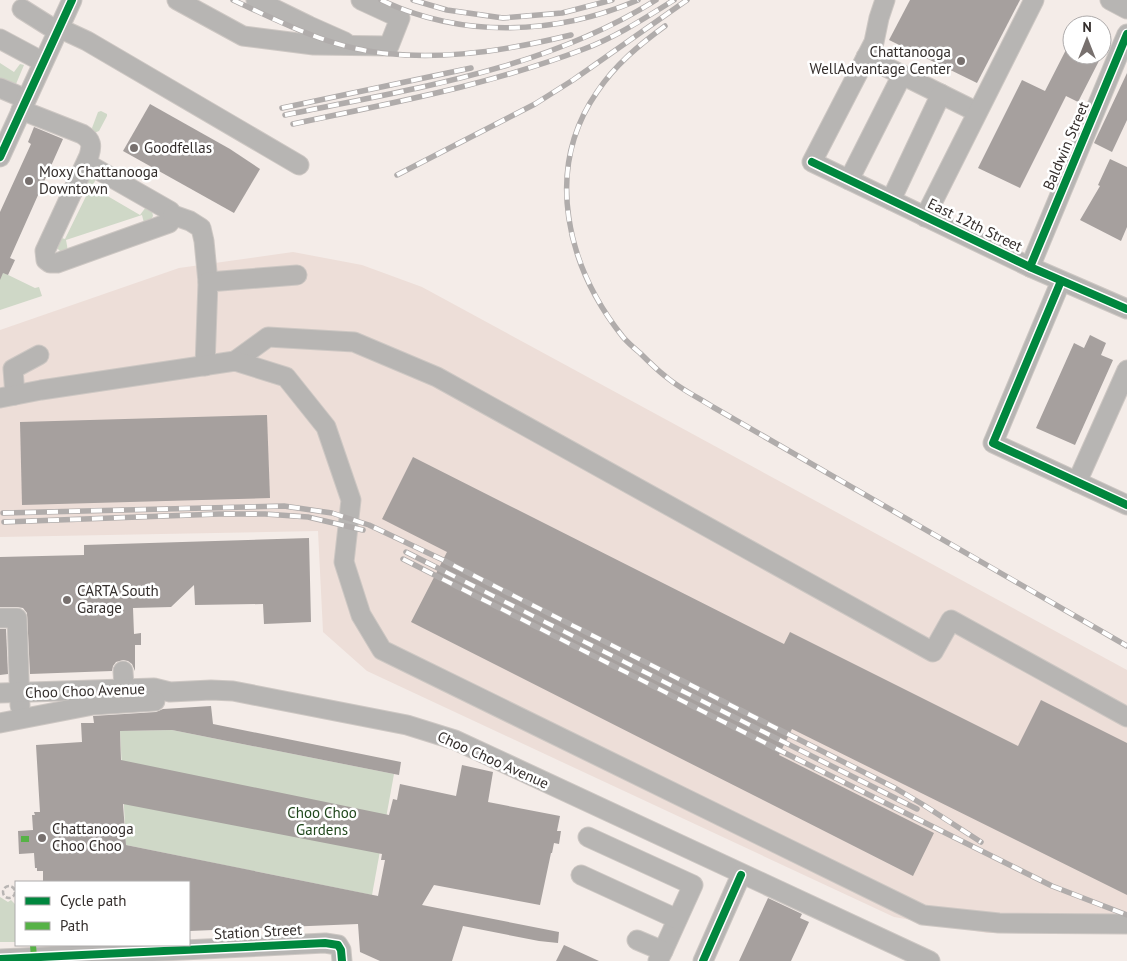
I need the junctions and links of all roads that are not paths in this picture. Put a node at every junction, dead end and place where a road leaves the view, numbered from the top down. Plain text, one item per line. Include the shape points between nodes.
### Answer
1 (72, 0) edge
2 (176, 0) edge
3 (256, 0) edge
4 (361, 0) edge
5 (885, 0) edge
6 (1034, 0) edge
7 (1110, 0) edge
8 (20, 3) edge
9 (1127, 9) edge
10 (59, 28) junction
11 (1127, 34) edge
12 (0, 39) edge
13 (354, 46) junction
14 (866, 57) junction
15 (43, 62) junction
16 (902, 75) junction
17 (0, 88) edge
18 (941, 94) junction
19 (978, 112) junction
20 (16, 114) edge
21 (0, 157) edge
22 (86, 163) junction
23 (299, 165) dead end
24 (849, 180) junction
25 (891, 200) junction
26 (172, 215) junction
27 (925, 217) junction
28 (1030, 267) junction
29 (297, 275) dead end
30 (1061, 281) junction
31 (208, 282) junction
32 (1127, 310) edge
33 (39, 355) dead end
34 (235, 361) junction
35 (205, 366) junction
36 (1127, 370) edge
37 (7, 396) edge
38 (1077, 482) junction
39 (1127, 505) edge
40 (0, 618) edge
41 (124, 687) junction
42 (0, 693) edge
43 (19, 694) junction
44 (1127, 717) edge
45 (21, 720) junction
46 (0, 723) edge
47 (588, 838) dead end
48 (581, 875) dead end
49 (742, 875) junction
50 (678, 920) junction
51 (1127, 924) edge
52 (638, 940) dead end
53 (305, 952) edge
54 (268, 953) edge
55 (340, 953) edge
56 (660, 956) edge
57 (132, 957) edge
58 (85, 958) edge
59 (0, 959) edge
60 (703, 961) edge
61 (930, 961) edge

1 - 10 street
2 - 13 street via 243,36 314,45
3 - 13 street
4 - 13 street via 400,18 389,46
5 - 14 street via 874,42
6 - 19 street
7 - 9 street
8 - 10 street via 49,26
10 - 15 street
10 - 23 street via 87,41
11 - 28 street, Baldwin Street
12 - 15 street
14 - 16 street
14 - 24 street, East 12th Street via 812,162
15 - 20 street
16 - 18 street
16 - 24 street
17 - 20 street
18 - 19 street
18 - 25 street
19 - 27 street
20 - 21 street
20 - 22 street via 89,138 91,148
22 - 26 street
22 - 26 street via 45,251 46,260 50,263 169,223
24 - 25 street, East 12th Street
25 - 27 street, East 12th Street
26 - 31 street via 200,228
27 - 28 street, East 12th Street
28 - 30 street, East 12th Street
29 - 31 street
30 - 32 street, East 12th Street
30 - 38 street via 993,443
31 - 35 street
33 - 37 street via 13,369
34 - 35 street
34 - 44 street via 268,337 354,342 436,377 933,652 951,620
34 - 51 street via 286,377 326,427 351,500 344,562 361,615 382,650 923,915 999,923
35 - 37 street
36 - 38 street
38 - 39 street
40 - 43 street via 17,618
41 - 43 street, Choo Choo Avenue
41 - 45 street, Choo Choo Avenue via 93,705
41 - 49 street, Choo Choo Avenue via 163,700 170,692 233,691 407,725 442,735
42 - 43 street, Choo Choo Avenue
43 - 45 street
45 - 46 street, Choo Choo Avenue
47 - 50 street via 693,885
48 - 50 street
49 - 60 street
49 - 61 street, Choo Choo Avenue
50 - 56 street
52 - 56 street
53 - 54 street, Station Street
53 - 55 street, Station Street via 324,943
54 - 57 street, Station Street
57 - 58 street, Station Street
58 - 59 street, Station Street

